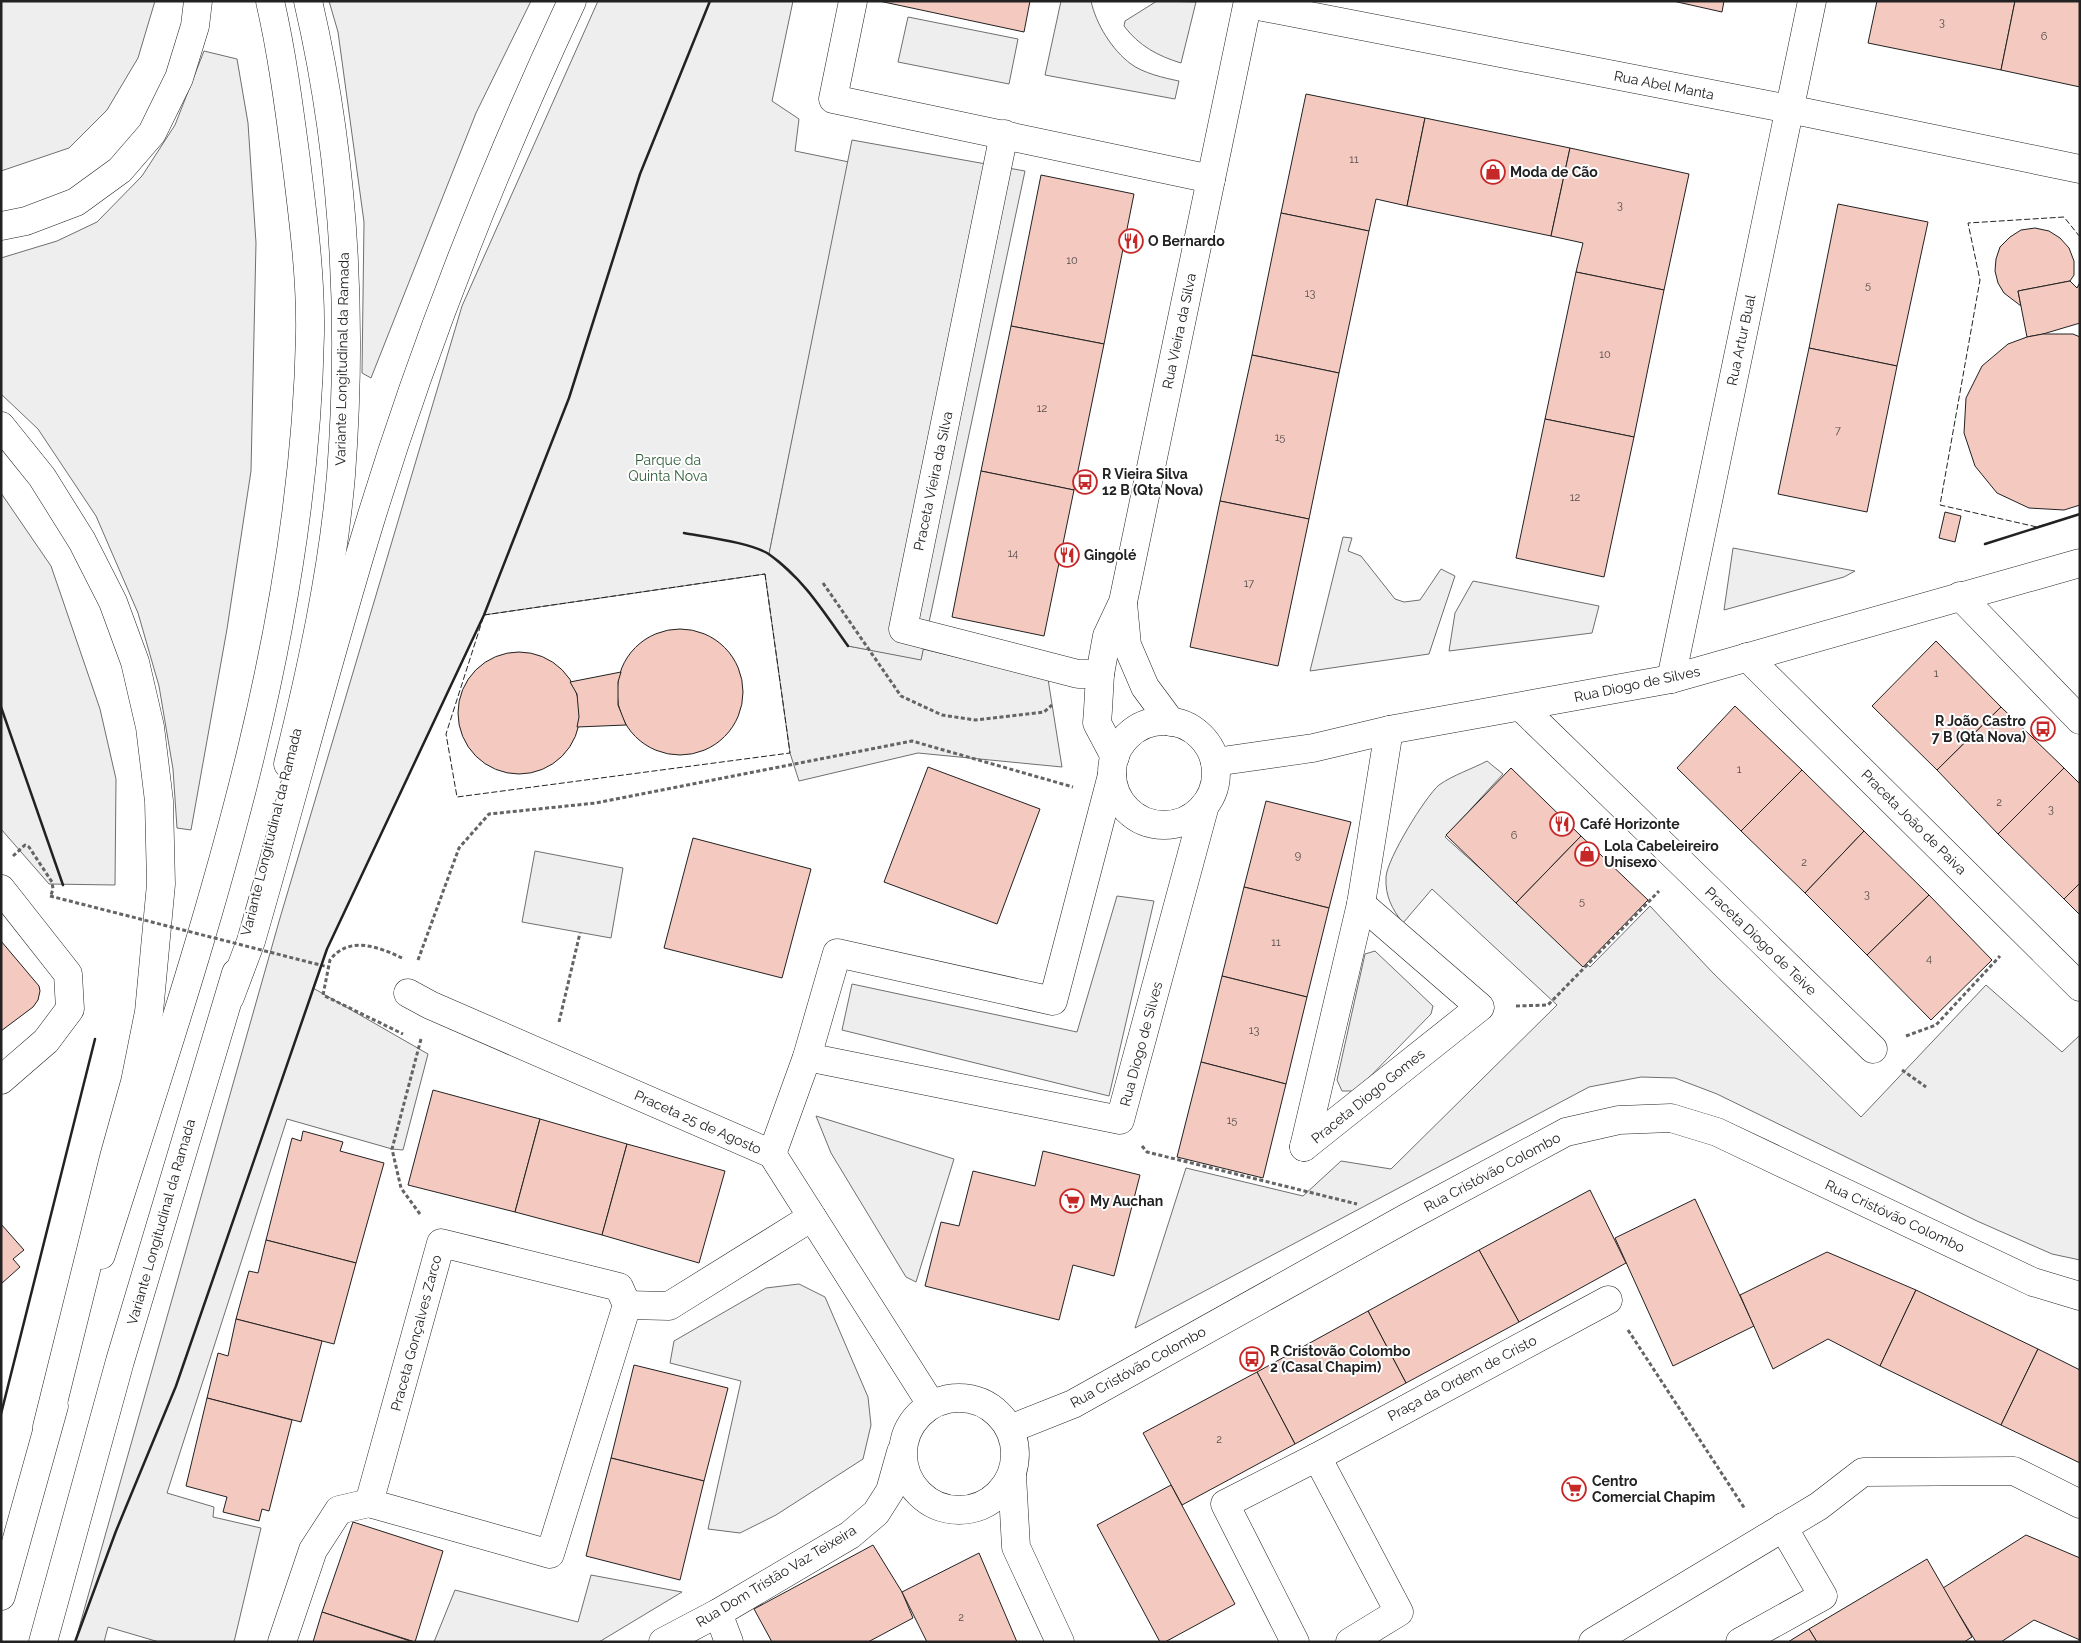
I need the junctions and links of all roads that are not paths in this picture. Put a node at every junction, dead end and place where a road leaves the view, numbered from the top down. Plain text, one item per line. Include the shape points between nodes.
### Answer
1 (198, 1) edge
2 (270, 1) edge
3 (308, 1) edge
4 (572, 1) edge
5 (853, 1) edge
6 (1812, 1) edge
7 (1248, 3) edge
8 (1789, 109) junction
9 (1004, 134) junction
10 (2080, 168) edge
11 (1211, 179) junction
12 (1, 226) edge
13 (1, 426) edge
14 (2080, 563) edge
15 (1960, 596) junction
16 (1122, 602) junction
17 (1747, 658) junction
18 (1089, 674) junction
19 (1670, 679) junction
20 (1521, 706) junction
21 (2080, 720) edge
22 (1171, 722) junction
23 (1389, 730) junction
24 (1215, 762) junction
25 (1110, 776) junction
26 (1205, 805) junction
27 (1, 889) edge
28 (1361, 904) junction
29 (2080, 987) edge
30 (230, 997) junction
31 (419, 999) road end
32 (1873, 1049) dead end
33 (808, 1057) junction
34 (1, 1080) edge
35 (772, 1154) junction
36 (812, 1217) junction
37 (2080, 1296) edge
38 (1608, 1300) road end
39 (627, 1305) junction
40 (931, 1404) junction
41 (47, 1427) junction
42 (1010, 1429) junction
43 (902, 1446) junction
44 (1316, 1457) junction
45 (1012, 1475) junction
46 (369, 1503) junction
47 (2080, 1504) edge
48 (1773, 1533) junction
49 (1, 1596) edge
50 (718, 1613) junction
51 (43, 1642) edge
52 (282, 1642) edge
53 (663, 1642) edge
54 (729, 1642) edge
55 (1060, 1642) edge
56 (1295, 1642) edge
57 (1350, 1642) edge
58 (1593, 1642) edge
59 (1740, 1642) edge

1 - 12 main road via 195,26 179,78 152,133 120,170 76,202 26,221
2 - 41 main road via 292,126 305,227 309,298 304,432 292,547 254,740 212,901
3 - 30 main road, Variante Longitudinal da Ramada via 326,85 343,235 345,332 340,476 314,646 293,745
4 - 30 main road via 498,168 412,392 371,517 251,941
5 - 9 main road via 833,99
6 - 8 main road, Rua Artur Bual
7 - 8 main road, Rua Abel Manta
7 - 11 main road, Rua Vieira da Silva
8 - 10 main road, Rua Abel Manta
8 - 19 main road, Rua Artur Bual
9 - 11 main road
9 - 18 main road, Praceta Vieira da Silva via 903,629
11 - 16 main road, Rua Vieira da Silva
13 - 41 main road via 42,477 82,541 113,602 135,662 150,727 160,801 161,884 149,1012 135,1082
14 - 15 main road, Rua Diogo de Silves
15 - 17 main road, Rua Diogo de Silves
15 - 21 main road
16 - 18 main road, Rua Vieira da Silva
16 - 22 main road, Rua Vieira da Silva via 1126,645 1145,687
17 - 19 main road, Rua Diogo de Silves
17 - 29 main road, Praceta João de Paiva
18 - 25 main road, Rua Vieira da Silva
19 - 20 main road, Rua Diogo de Silves
20 - 23 main road, Rua Diogo de Silves
20 - 32 main road, Praceta Diogo de Teive
22 - 24 main road via 1186,726 1199,735
22 - 25 main road via 1153,722 1136,729 1123,741
23 - 24 main road, Rua Diogo de Silves via 1313,748
23 - 28 main road, Praceta Diogo Gomes
24 - 26 main road, Rua Diogo de Silves via 1213,792
25 - 26 main road, Rua Diogo de Silves via 1125,808 1148,823 1175,824 1192,818
25 - 33 main road via 1053,1001 837,953
26 - 33 main road, Rua Diogo de Silves via 1120,1120
27 - 34 main road via 68,974 70,1009 46,1041
28 - 28 main road, Praceta Diogo Gomes via 1304,1147 1480,1007
30 - 51 main road, Variante Longitudinal da Ramada via 125,1342
31 - 35 main road, Praceta 25 de Agosto
33 - 35 main road
35 - 36 main road, Praceta 25 de Agosto
36 - 39 main road via 669,1306
36 - 40 main road, Praceta 25 de Agosto
37 - 42 main road, Rua Cristóvão Colombo via 2033,1282 1717,1132 1671,1118 1618,1120 1566,1132 1072,1404
38 - 44 main road, Praça da Ordem de Cristo
39 - 46 main road via 550,1554
39 - 46 main road, Praceta Gonçalves Zarco via 619,1287 441,1244
40 - 42 main road via 953,1397 976,1399 996,1410
40 - 43 main road via 917,1415
41 - 49 main road
42 - 45 main road via 1016,1452
43 - 45 main road via 903,1464 914,1489 936,1506 953,1511 972,1509 989,1502
43 - 50 main road, Rua Dom Tristão Vaz Teixeira via 890,1491 876,1513 850,1535
44 - 56 main road, Praça da Ordem de Cristo via 1225,1504
44 - 57 main road via 1399,1612
45 - 55 main road via 1016,1547
46 - 52 main road via 338,1510 313,1550
47 - 48 main road via 2014,1471 1863,1472 1819,1506
48 - 58 main road
48 - 59 main road via 1823,1596
50 - 53 main road, Rua Dom Tristão Vaz Teixeira
50 - 54 main road

